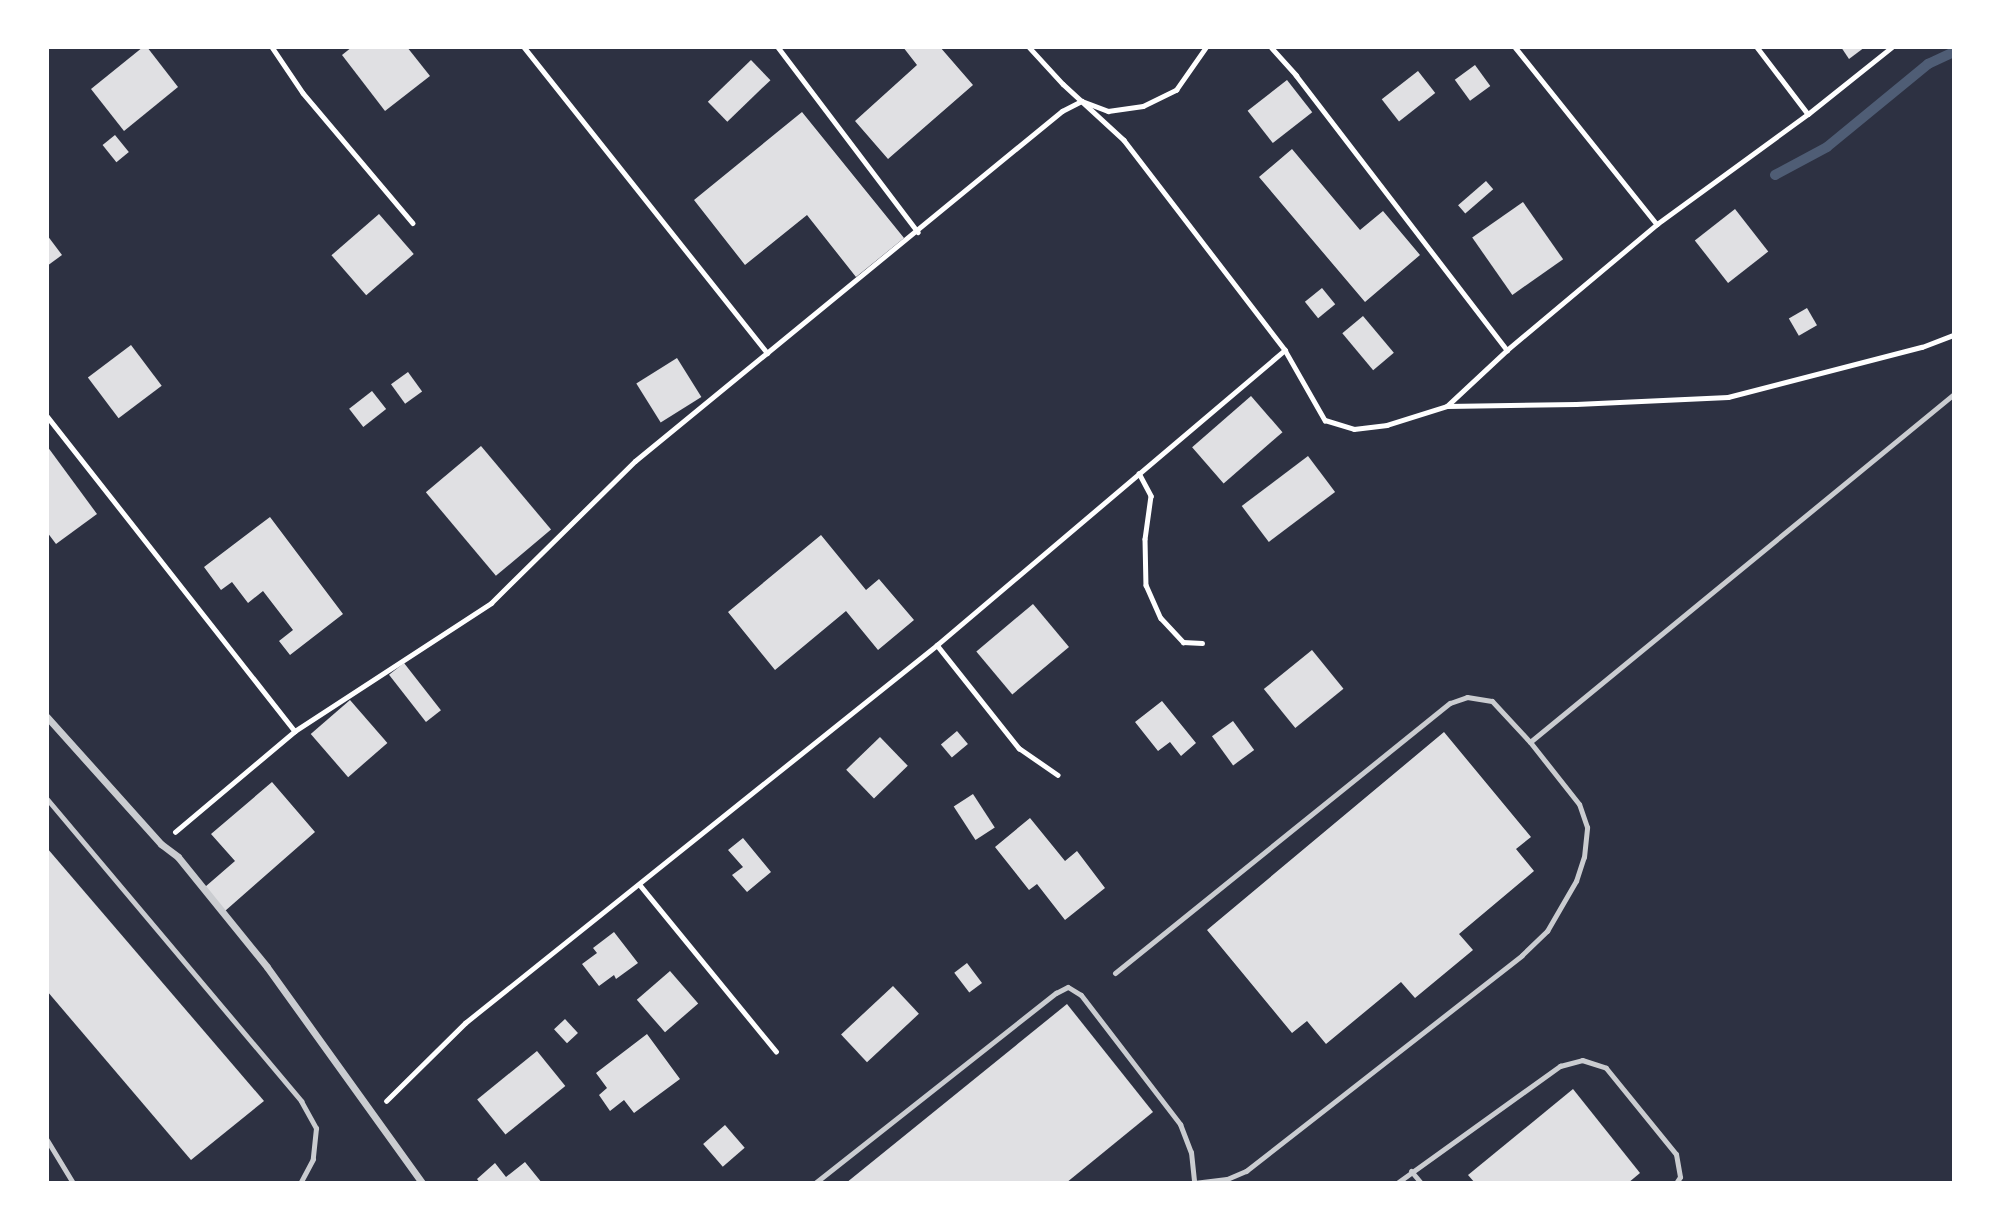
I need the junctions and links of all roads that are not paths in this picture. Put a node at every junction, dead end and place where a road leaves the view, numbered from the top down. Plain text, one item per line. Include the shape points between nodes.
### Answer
1 (1954, 394) edge
2 (47, 717) edge
3 (1530, 742) junction
4 (47, 799) edge
5 (1115, 973) dead end
6 (47, 1140) edge
7 (1411, 1171) junction
8 (73, 1183) edge
9 (300, 1183) edge
10 (422, 1183) edge
11 (815, 1183) edge
12 (1194, 1183) edge
13 (1397, 1183) edge
14 (1421, 1183) edge
15 (1676, 1183) edge

1 - 3 lane
2 - 10 street via 161,844 178,857 267,967
3 - 5 lane via 1492,701 1467,697 1450,703
3 - 12 lane via 1579,804 1587,827 1584,857 1559,915 1522,955 1246,1171 1227,1179
4 - 9 lane via 301,1101 316,1128 313,1159
6 - 8 lane
7 - 13 lane
7 - 14 lane
7 - 15 lane via 1560,1066 1581,1060 1606,1068 1676,1154 1680,1177
11 - 12 lane via 1068,987 1081,995 1180,1124 1191,1152

